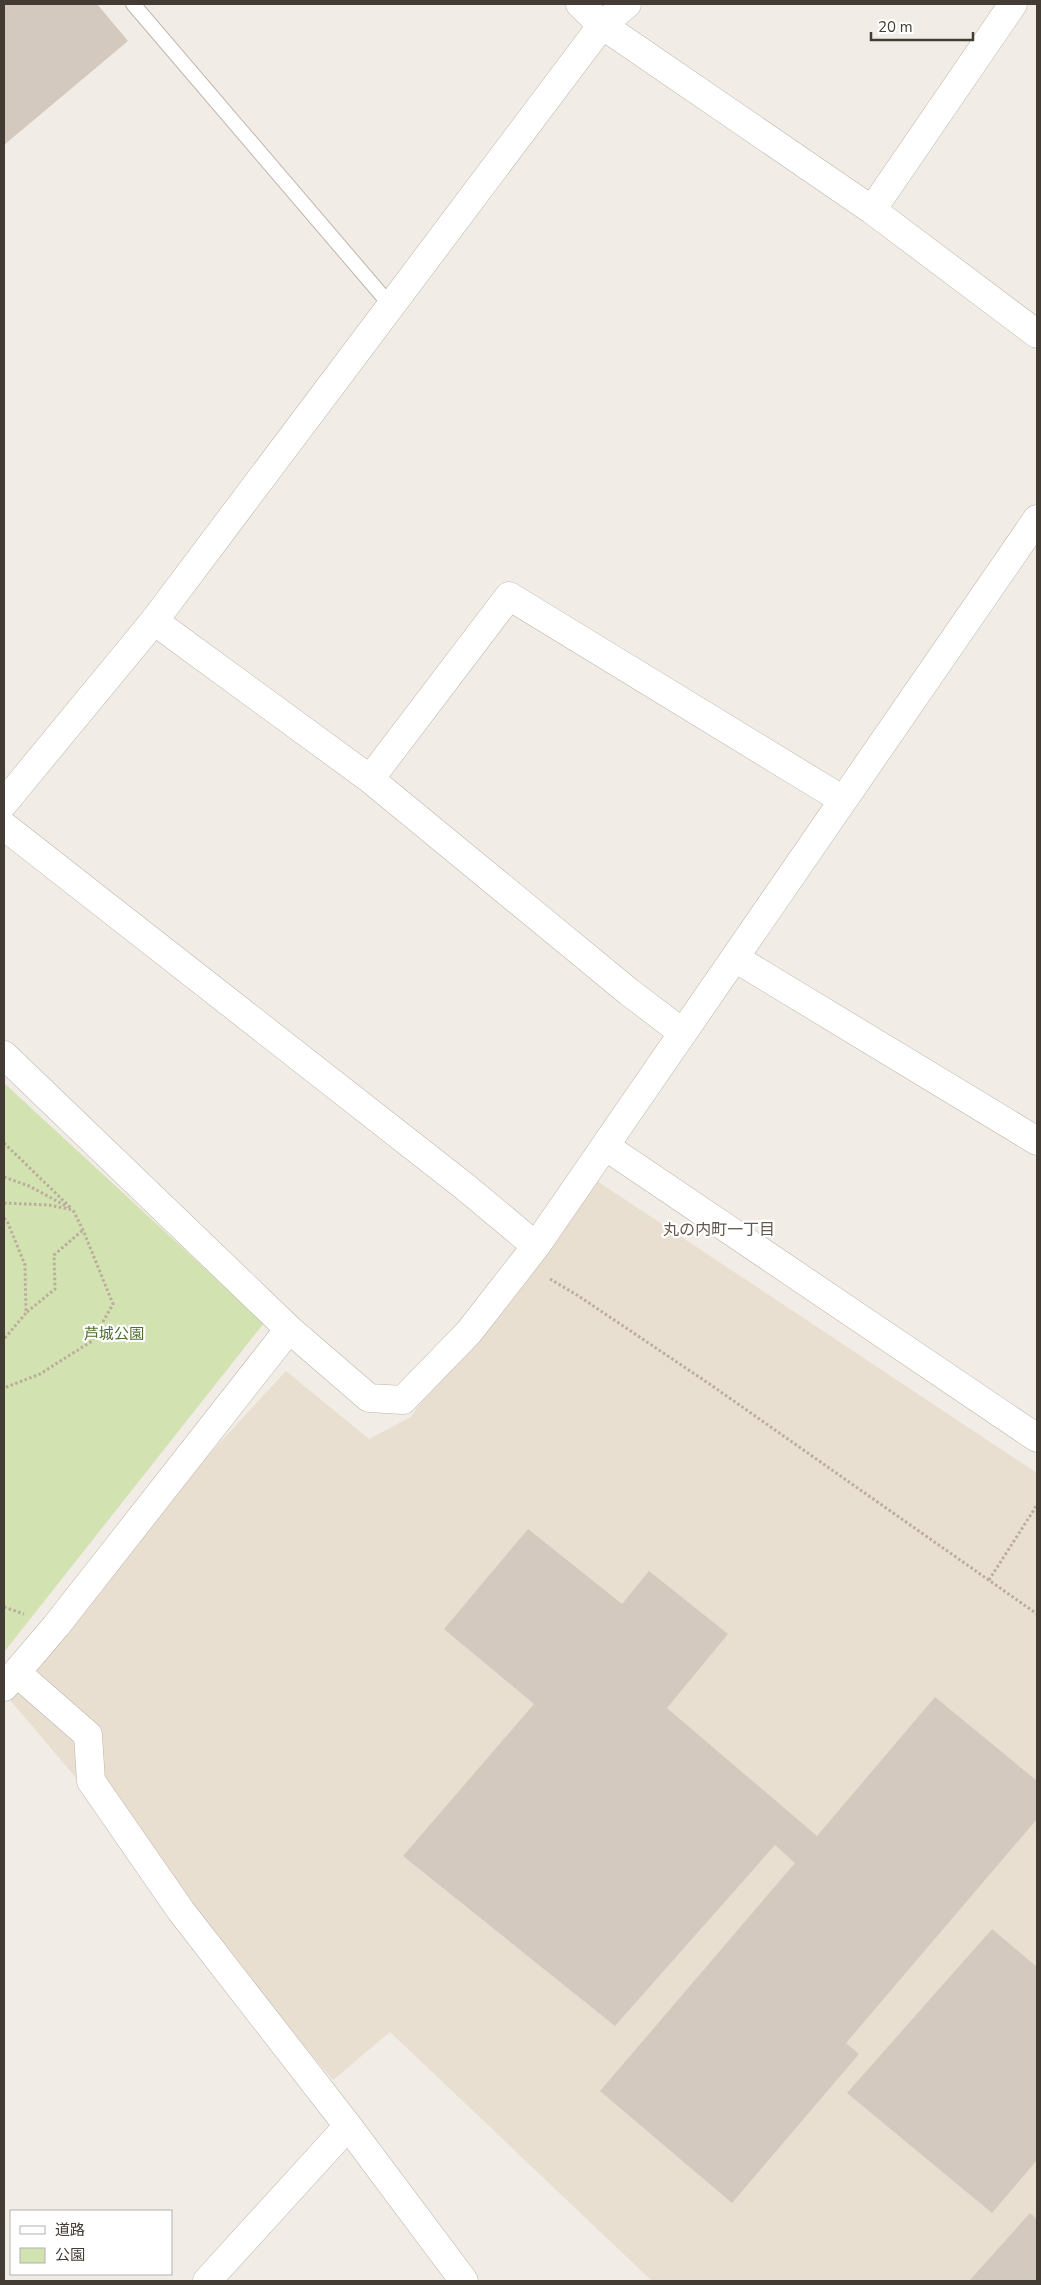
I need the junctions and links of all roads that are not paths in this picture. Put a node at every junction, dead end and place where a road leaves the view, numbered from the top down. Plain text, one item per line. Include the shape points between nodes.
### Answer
1 (133, 4) edge
2 (580, 4) edge
3 (627, 4) edge
4 (1013, 4) edge
5 (602, 26) junction
6 (872, 210) junction
7 (391, 306) junction
8 (1037, 334) edge
9 (1037, 519) edge
10 (154, 621) junction
11 (370, 779) junction
12 (843, 800) junction
13 (4, 803) edge
14 (4, 826) edge
15 (735, 958) junction
16 (683, 1033) junction
17 (4, 1056) edge
18 (1037, 1141) edge
19 (605, 1146) junction
20 (530, 1255) junction
21 (289, 1329) junction
22 (1037, 1438) edge
23 (10, 1680) edge
24 (348, 2126) junction
25 (207, 2281) edge
26 (464, 2281) edge

1 - 7 lane
2 - 5 street
3 - 5 street
4 - 6 street
5 - 6 street
5 - 7 street
6 - 8 street
7 - 10 street
9 - 12 street
10 - 11 street
10 - 13 street
11 - 12 street via 509,596
11 - 16 street
12 - 15 street
14 - 20 street via 464,1186
15 - 16 street
15 - 18 street
16 - 19 street
17 - 21 street
19 - 20 street
19 - 22 street
20 - 21 street via 469,1332 403,1400 369,1398
21 - 23 street
23 - 24 street via 88,1735 91,1781 181,1910
24 - 25 street
24 - 26 street

